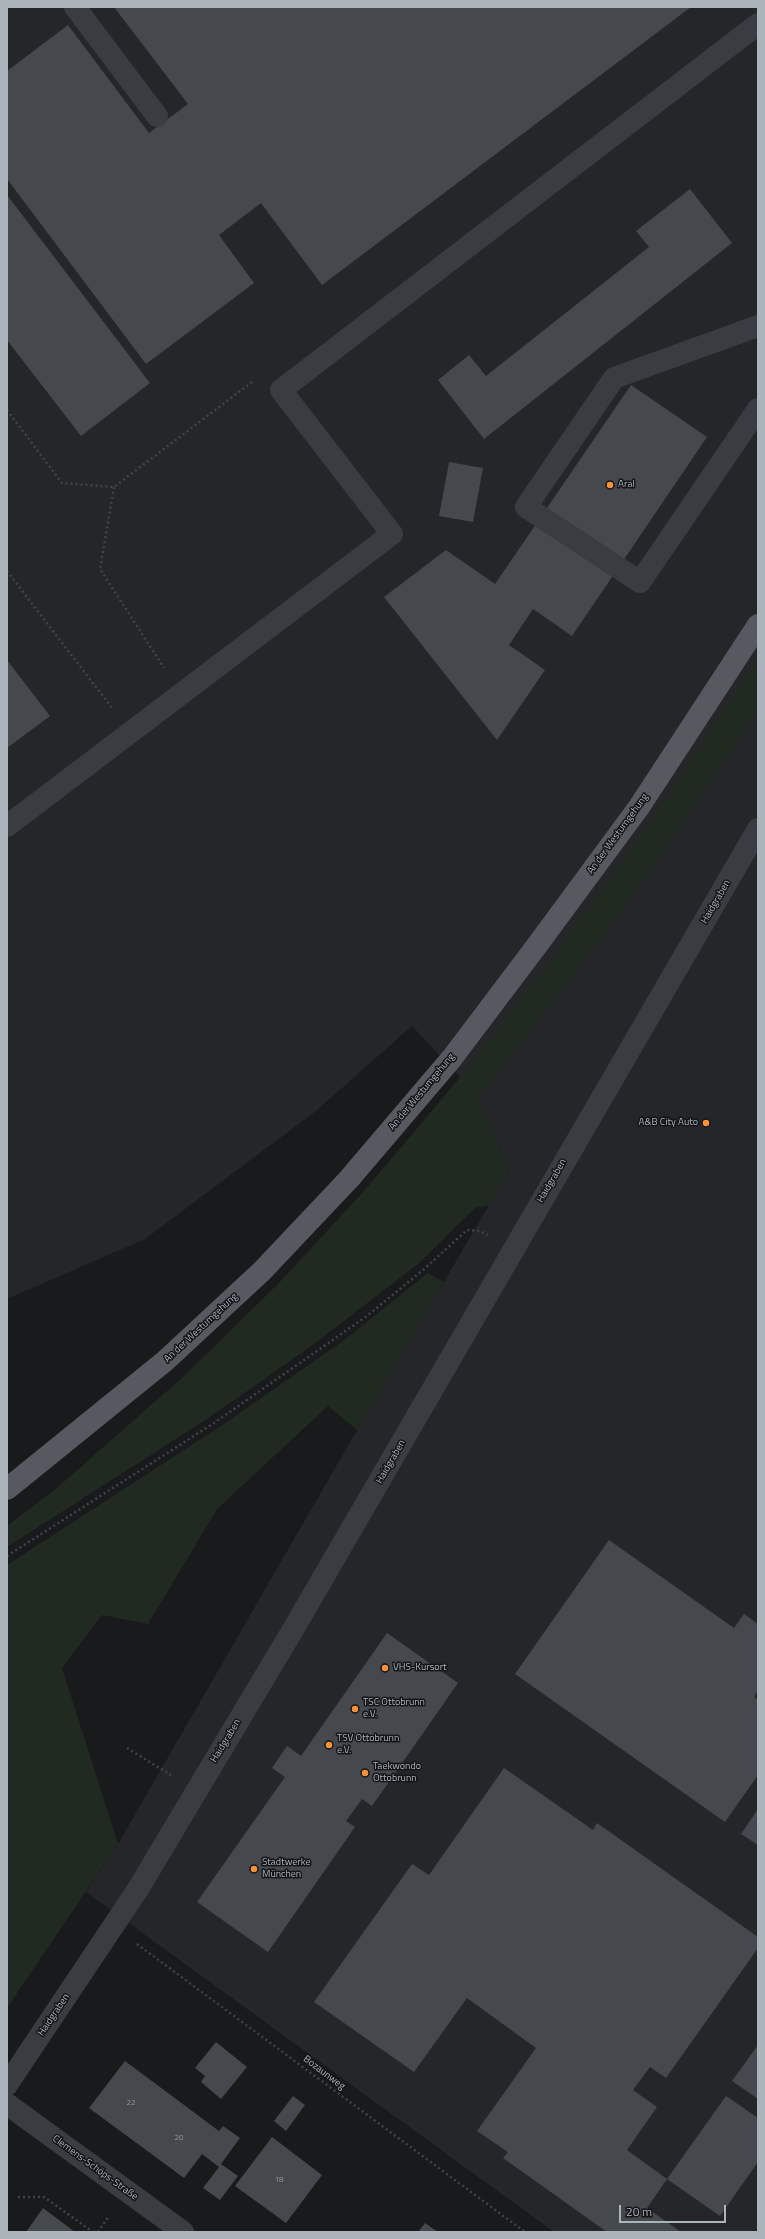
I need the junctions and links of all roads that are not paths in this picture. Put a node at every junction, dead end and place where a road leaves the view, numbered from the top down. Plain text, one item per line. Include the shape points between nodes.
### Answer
1 (76, 7) edge
2 (758, 24) edge
3 (157, 116) dead end
4 (758, 326) edge
5 (758, 409) edge
6 (758, 625) edge
7 (7, 826) edge
8 (758, 829) edge
9 (7, 1489) edge
10 (7, 2085) edge
11 (7, 2104) edge
12 (183, 2232) edge

1 - 3 street
2 - 7 street via 281,390 392,534
4 - 5 street via 614,378 526,507 640,582
6 - 9 main road, An der Westumgehung via 639,807 547,932 452,1058 349,1179 262,1271 165,1361
8 - 10 street, Haidgraben via 197,1791 138,1889
11 - 12 street, Clemens-Schöps-Straße

